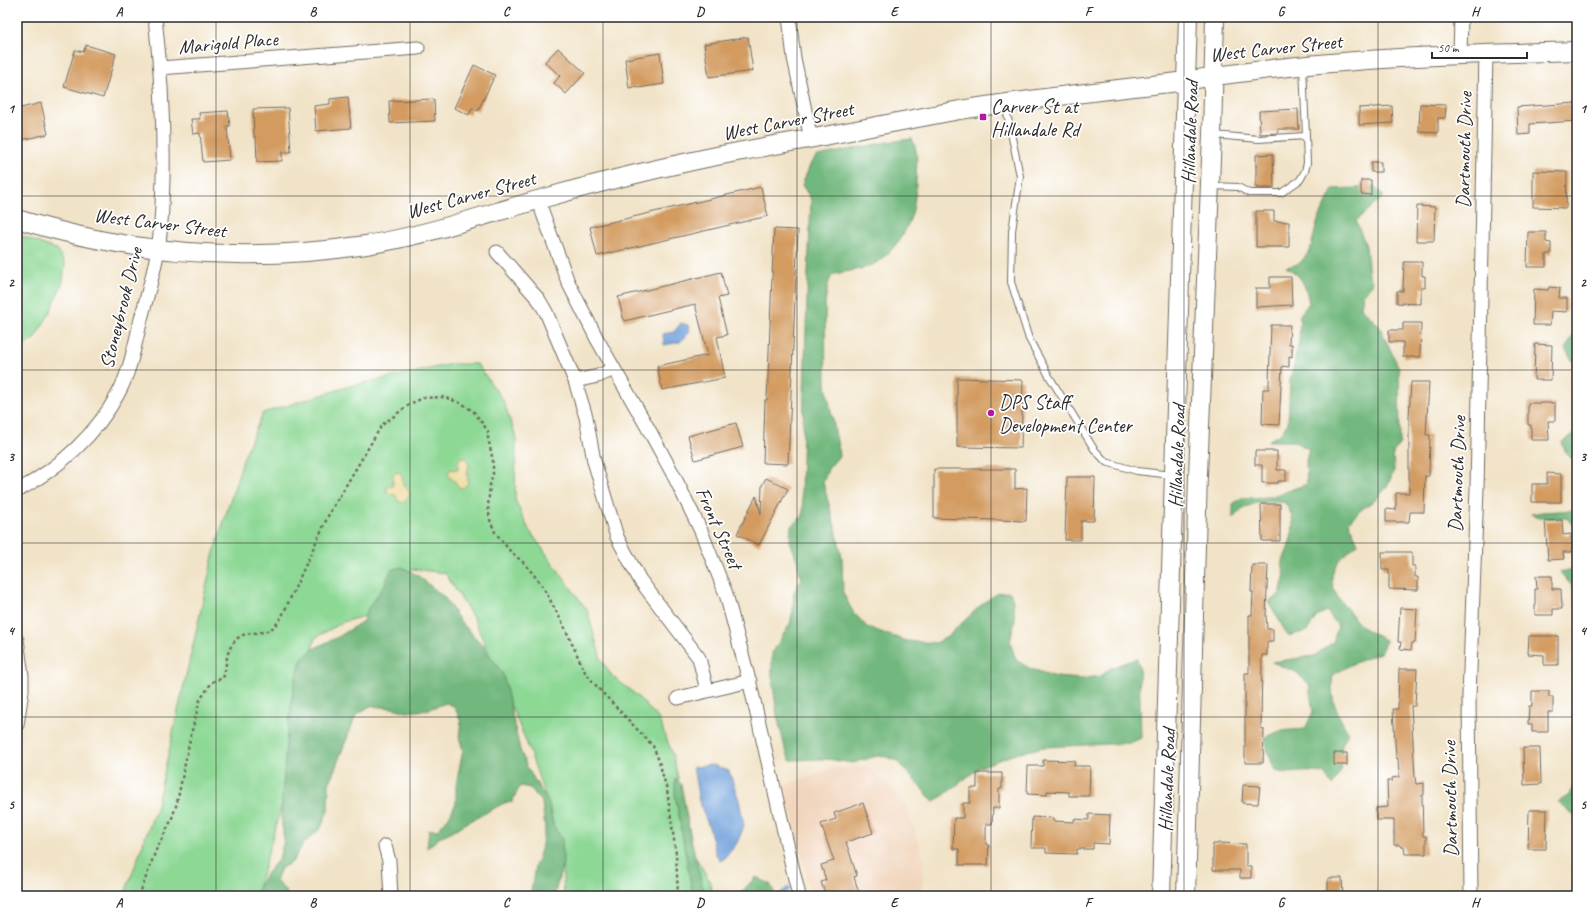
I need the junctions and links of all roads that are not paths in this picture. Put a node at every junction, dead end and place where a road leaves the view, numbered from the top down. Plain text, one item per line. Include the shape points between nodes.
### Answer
1 (155, 17) edge
2 (789, 17) edge
3 (1188, 17) edge
4 (1215, 17) edge
5 (1461, 17) edge
6 (418, 48) dead end
7 (1577, 51) edge
8 (1460, 54) junction
9 (1486, 54) junction
10 (1304, 66) junction
11 (160, 68) junction
12 (1214, 76) junction
13 (1186, 81) junction
14 (1005, 104) junction
15 (1212, 134) junction
16 (1306, 136) junction
17 (811, 139) junction
18 (1210, 186) junction
19 (538, 200) junction
20 (17, 219) edge
21 (158, 249) junction
22 (497, 252) dead end
23 (614, 369) junction
24 (575, 382) junction
25 (1174, 475) junction
26 (17, 491) edge
27 (17, 640) edge
28 (750, 681) junction
29 (707, 690) junction
30 (678, 698) dead end
31 (17, 725) edge
32 (1165, 762) junction
33 (385, 846) dead end
34 (1186, 892) edge
35 (1162, 894) edge
36 (391, 896) edge
37 (799, 896) edge
38 (1471, 896) edge

1 - 11 street, Stoneybrook Drive
2 - 17 street via 794,58
3 - 13 main road, Hillandale Road
4 - 12 main road, Hillandale Road
5 - 8 street
6 - 11 street, Marigold Place
7 - 9 main road, West Carver Street
8 - 9 main road, West Carver Street
8 - 10 main road, West Carver Street
9 - 38 street, Dartmouth Drive via 1477,489 1469,696
10 - 12 main road, West Carver Street
10 - 16 lane
11 - 21 street, Stoneybrook Drive via 163,165
12 - 13 main road, West Carver Street
12 - 15 main road, Hillandale Road
13 - 14 main road, West Carver Street
13 - 25 main road, Hillandale Road
14 - 17 main road, West Carver Street
14 - 25 lane via 1020,176 1012,231 1011,282 1029,339 1094,449 1106,462 1142,472
15 - 16 lane via 1259,139
15 - 18 main road, Hillandale Road
16 - 18 lane via 1305,170 1300,180 1280,194 1249,193 1238,187
17 - 19 main road, West Carver Street via 706,158
18 - 34 main road, Hillandale Road via 1198,475
19 - 21 main road, West Carver Street via 411,235 338,248 250,254
19 - 23 street, Front Street via 568,282
20 - 21 main road, West Carver Street via 89,238
21 - 26 street, Stoneybrook Drive via 119,393 88,436 66,459
22 - 24 street via 539,300
23 - 24 street
23 - 28 street, Front Street via 667,463 701,531 726,594
24 - 29 street via 586,417 594,461 617,537 640,580 699,658
25 - 32 main road, Hillandale Road
27 - 31 street via 22,691
28 - 29 street
28 - 37 street, Front Street
29 - 30 street
32 - 34 main road via 1173,763 1177,773 1177,846
32 - 35 main road, Hillandale Road
33 - 36 street

